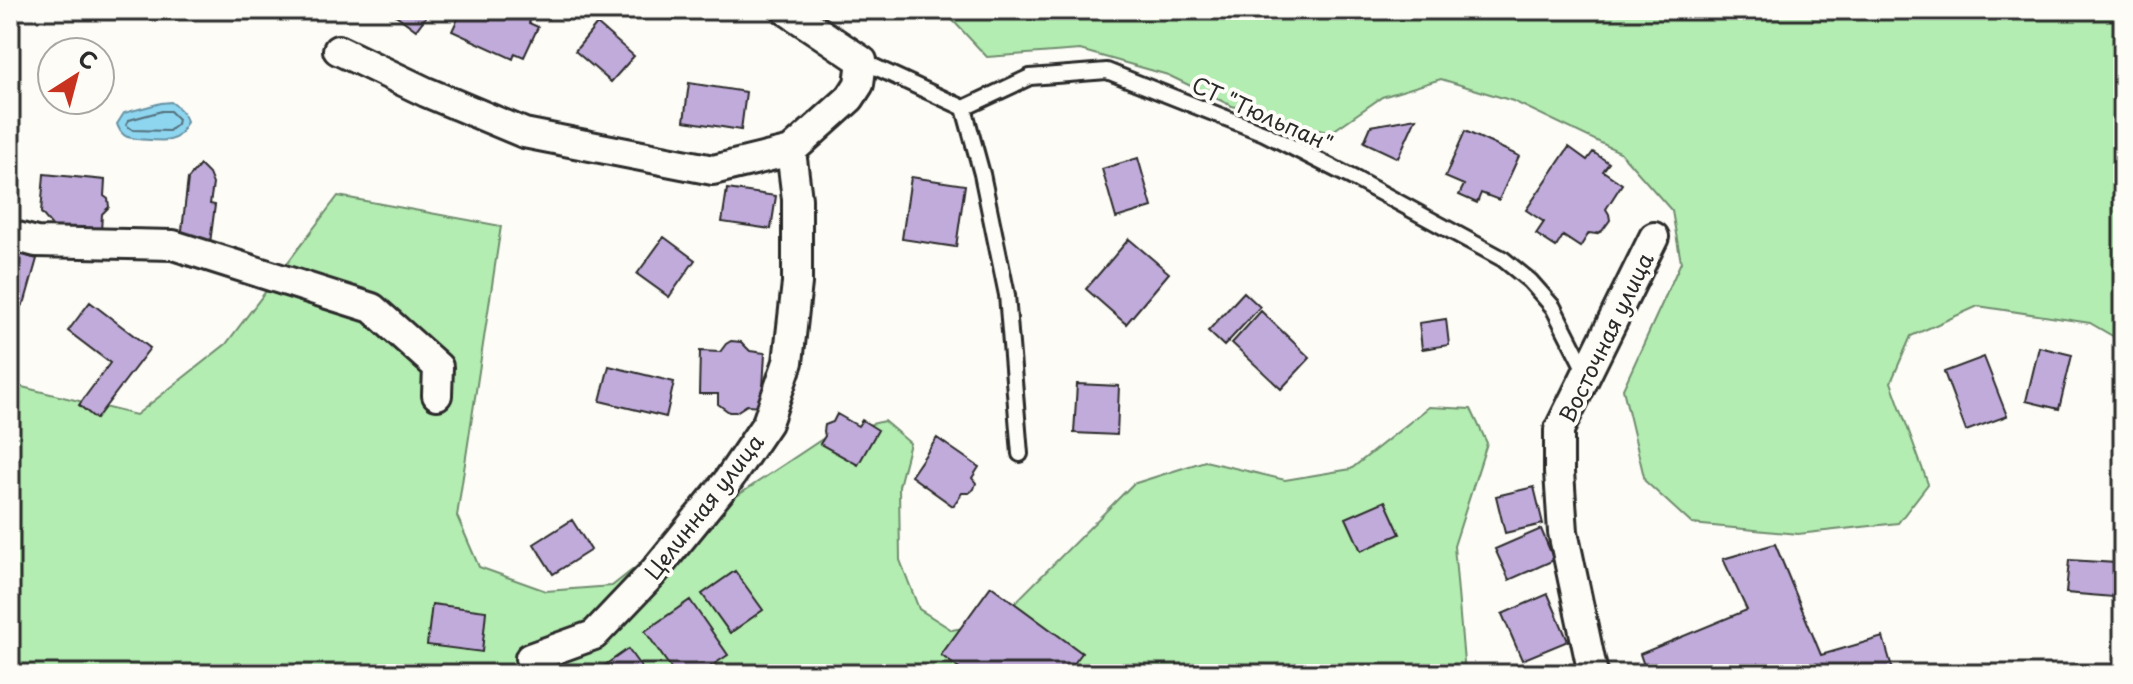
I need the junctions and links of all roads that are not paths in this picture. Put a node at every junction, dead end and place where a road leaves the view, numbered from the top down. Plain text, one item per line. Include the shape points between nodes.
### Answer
1 (786, 10) edge
2 (338, 50) dead end
3 (862, 61) junction
4 (964, 108) junction
5 (791, 151) junction
6 (10, 235) edge
7 (1654, 237) dead end
8 (1587, 373) junction
9 (437, 395) dead end
10 (1020, 454) dead end
11 (530, 658) dead end
12 (1593, 674) edge

1 - 3 street
2 - 5 street via 524,133 713,170
3 - 4 lane
3 - 5 street via 859,84 850,98
4 - 8 lane, СТ "Тюльпан" via 1030,77 1107,71 1264,133 1503,259 1553,307
4 - 10 lane via 1007,295
5 - 11 street, Целинная улица via 797,283 788,362 767,423 652,574 594,635
6 - 9 street via 36,242 173,245 372,308 438,367
7 - 8 street, Восточная улица
8 - 12 street, Восточная улица via 1559,430 1559,472 1563,532

